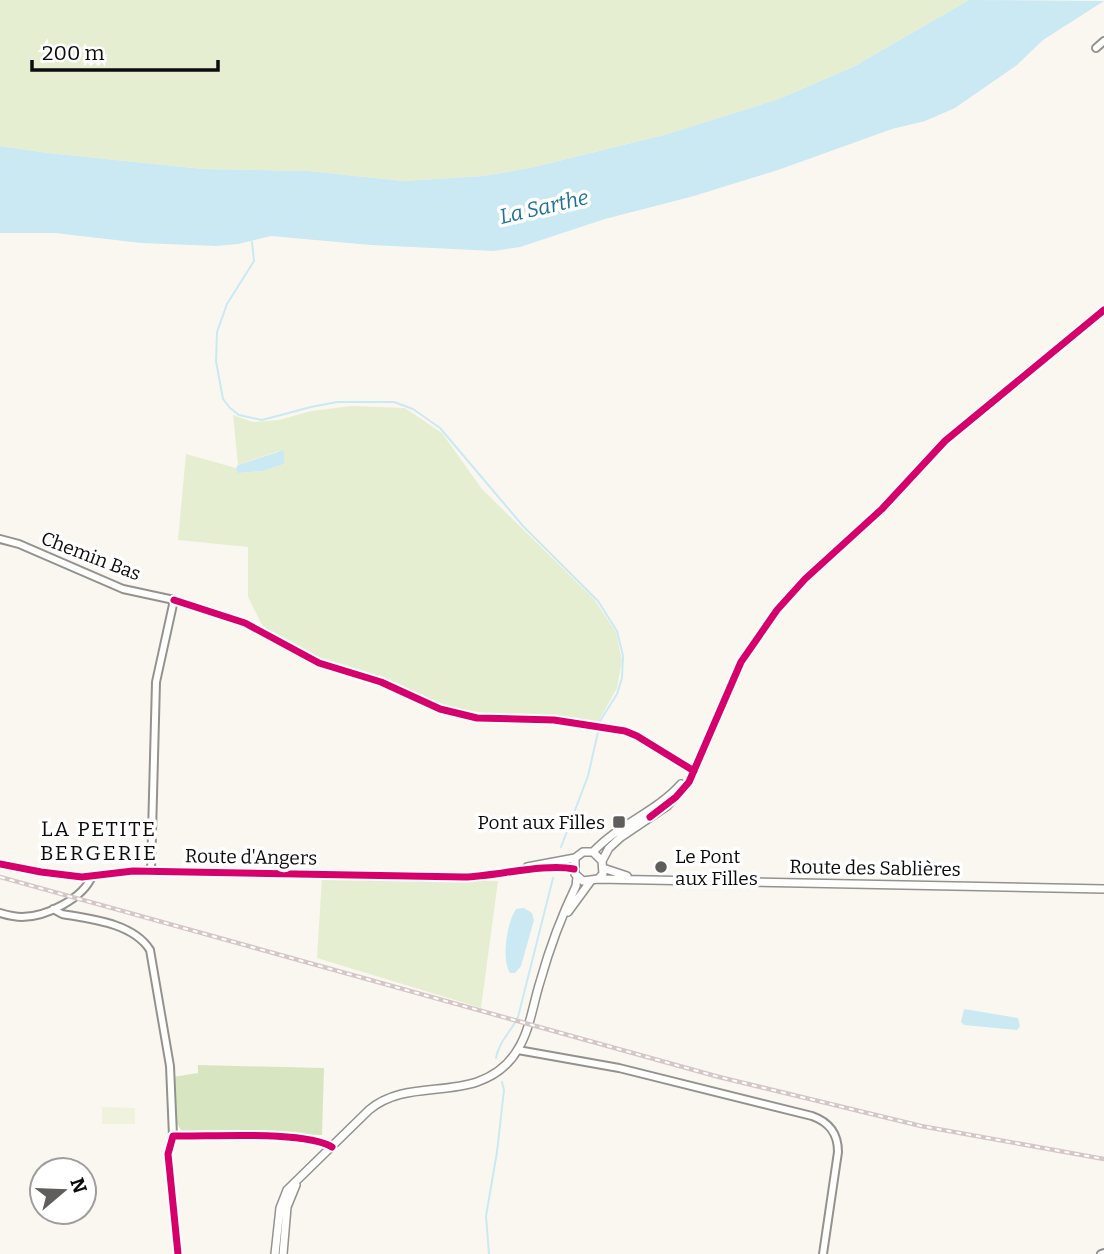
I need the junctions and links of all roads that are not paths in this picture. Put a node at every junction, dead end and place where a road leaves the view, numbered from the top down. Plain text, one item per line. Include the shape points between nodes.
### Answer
1 (1104, 41) edge
2 (1096, 48) dead end
3 (1104, 310) edge
4 (0, 539) edge
5 (172, 599) junction
6 (694, 771) junction
7 (593, 852) junction
8 (575, 858) junction
9 (0, 864) edge
10 (603, 865) junction
11 (151, 871) junction
12 (575, 873) junction
13 (503, 874) junction
14 (92, 876) junction
15 (598, 879) junction
16 (645, 879) junction
17 (590, 881) junction
18 (1104, 889) edge
19 (53, 909) junction
20 (0, 913) edge
21 (559, 927) junction
22 (523, 1041) junction
23 (518, 1050) junction
24 (546, 1054) junction
25 (173, 1136) dead end
26 (298, 1181) junction
27 (275, 1254) edge
28 (283, 1254) edge
29 (823, 1254) edge

1 - 2 street
3 - 6 street via 952,434 883,509 777,610 741,662
4 - 5 street, Chemin Bas via 123,589
5 - 6 street, Chemin Bas via 245,623 319,663 381,682 440,709 477,718 554,720 625,731
5 - 11 street via 156,682
6 - 7 street via 670,795
6 - 10 street via 676,797 606,851
7 - 8 street
7 - 10 street
8 - 12 street
8 - 13 street, Route d'Angers
9 - 14 street, Route d'Angers
10 - 15 street
10 - 16 street, Route des Sablières via 620,875
11 - 13 street, Route d'Angers
11 - 14 street, Route d'Angers
12 - 13 street, Route d'Angers via 560,866
12 - 17 street
12 - 21 street via 576,886
14 - 19 street via 81,892
15 - 16 street, Route des Sablières
15 - 17 street
16 - 18 street, Route des Sablières
17 - 21 street
19 - 20 street via 25,917
19 - 25 street via 129,931 150,950 170,1066
21 - 22 street
22 - 23 street
22 - 24 street
23 - 24 street
23 - 26 street via 506,1065 483,1080 399,1094 376,1104
24 - 29 street via 618,1068 827,1123 838,1152
26 - 27 street via 281,1202
26 - 28 street via 287,1207

